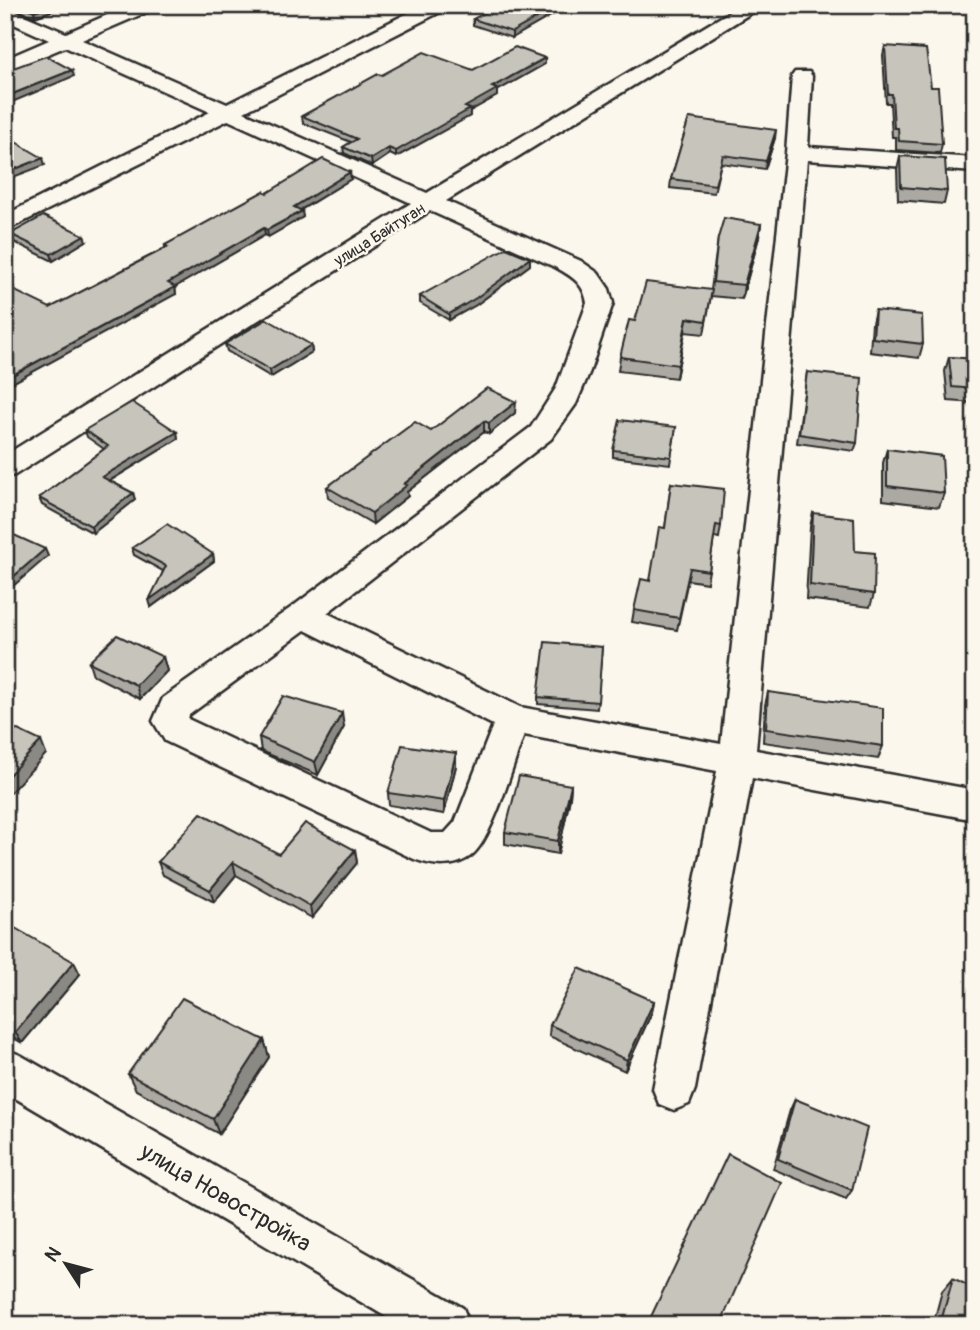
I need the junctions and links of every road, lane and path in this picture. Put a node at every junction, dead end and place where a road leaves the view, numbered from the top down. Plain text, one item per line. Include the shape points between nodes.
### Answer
1 (146, 5) edge
2 (439, 5) edge
3 (755, 5) edge
4 (5, 13) edge
5 (66, 40) junction
6 (5, 66) edge
7 (802, 76) dead end
8 (228, 113) junction
9 (797, 153) junction
10 (975, 165) edge
11 (430, 201) junction
12 (5, 223) edge
13 (5, 468) edge
14 (303, 615) junction
15 (513, 719) junction
16 (737, 761) junction
17 (975, 805) edge
18 (5, 1069) edge
19 (674, 1089) dead end
20 (446, 1325) edge

1 - 5 street
2 - 8 street
3 - 11 street, улица Байтуган
4 - 5 street
5 - 6 street
5 - 8 street
7 - 9 street
8 - 11 street
8 - 12 street
9 - 10 street
9 - 16 street
11 - 13 street, улица Байтуган
11 - 14 street via 580,270 599,290 600,303 558,416
14 - 15 street
14 - 15 street via 176,706 170,721 177,731 427,848 444,850 460,845 470,830
15 - 16 street
16 - 17 street
16 - 19 street
18 - 20 street, улица Новостройка

